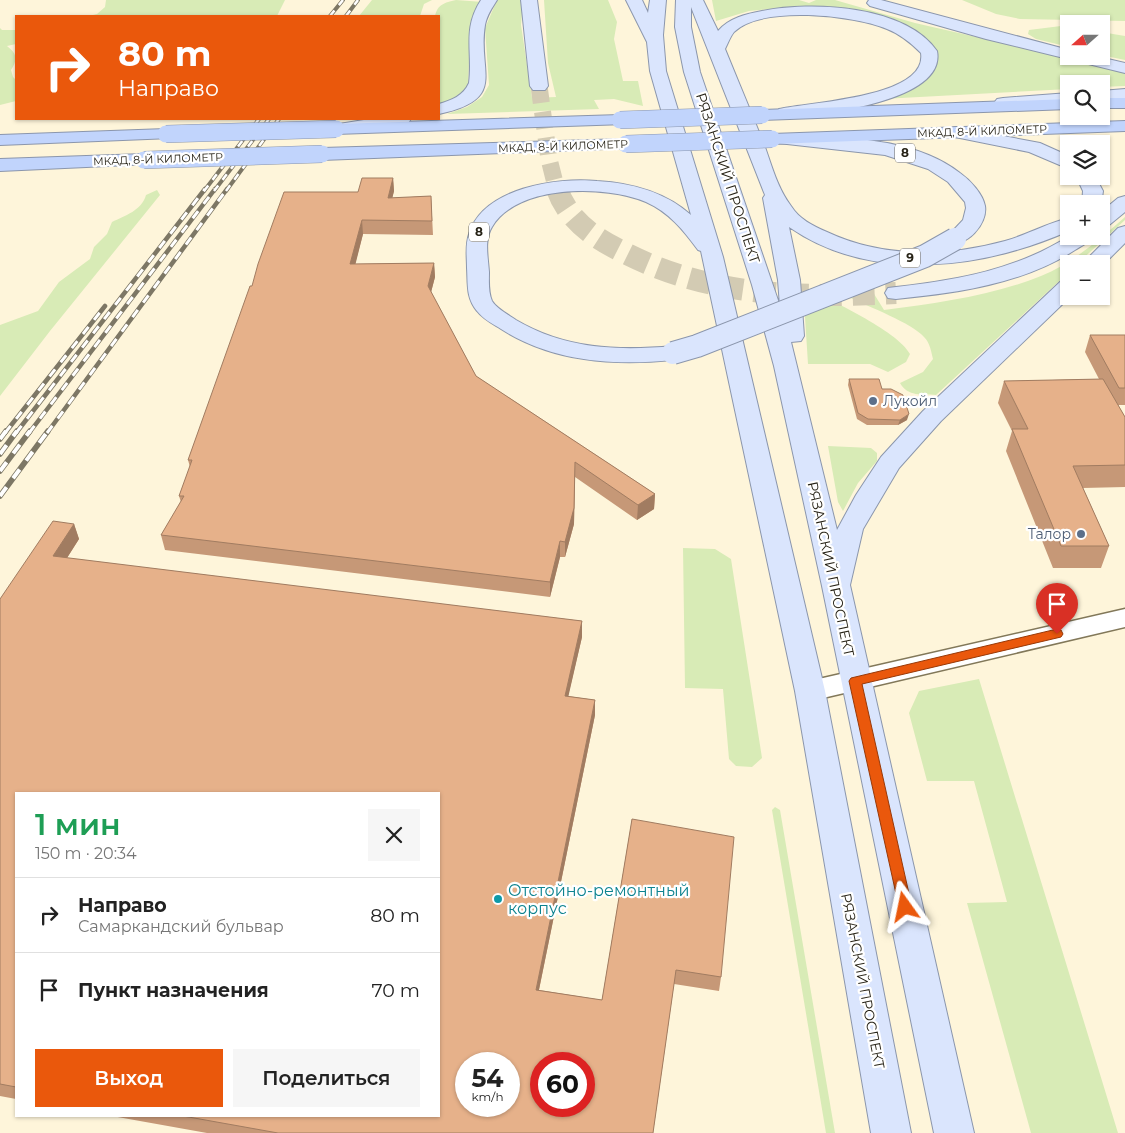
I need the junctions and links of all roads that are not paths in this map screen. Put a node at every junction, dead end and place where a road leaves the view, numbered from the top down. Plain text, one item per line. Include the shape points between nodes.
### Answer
1 (490, 0) edge
2 (529, 0) edge
3 (634, 0) edge
4 (658, 0) edge
5 (684, 0) edge
6 (695, 0) edge
7 (843, 0) edge
8 (866, 0) edge
9 (992, 36) junction
10 (654, 40) junction
11 (717, 49) junction
12 (1060, 53) edge
13 (1110, 65) edge
14 (1125, 68) edge
15 (539, 86) tunnel mouth
16 (1125, 94) edge
17 (1110, 95) edge
18 (1060, 99) edge
19 (1110, 103) edge
20 (1125, 103) edge
21 (1060, 104) edge
22 (440, 110) edge
23 (887, 111) junction
24 (762, 115) junction
25 (395, 120) edge
26 (1125, 126) edge
27 (336, 129) junction
28 (956, 132) junction
29 (0, 138) edge
30 (772, 139) junction
31 (1060, 159) edge
32 (0, 165) edge
33 (772, 188) junction
34 (1125, 202) edge
35 (1110, 214) edge
36 (1060, 228) edge
37 (1125, 232) edge
38 (1071, 245) edge
39 (1101, 255) edge
40 (713, 258) junction
41 (896, 293) tunnel mouth
42 (1060, 295) edge
43 (786, 366) junction
44 (836, 586) junction
45 (1125, 618) edge
46 (856, 681) junction
47 (810, 691) junction
48 (891, 1133) edge
49 (954, 1133) edge

1 - 22 main road via 477,22 477,82 473,92
2 - 15 main road
3 - 10 main road
4 - 10 main road
5 - 43 main road, РЯЗАНСКИЙ ПРОСПЕКТ via 683,27 692,72
6 - 11 main road
7 - 9 main road
8 - 9 main road
9 - 12 main road
10 - 40 main road, РЯЗАНСКИЙ ПРОСПЕКТ via 658,71
11 - 24 main road via 725,32 748,20 775,13 812,11 852,14 880,21 904,31 929,51 930,65 922,76 905,87 851,103
11 - 33 main road
13 - 14 main road
16 - 17 main road
18 - 23 main road
19 - 20 highway
21 - 23 highway, МКАД, 8-Й КИЛОМЕТР
23 - 24 highway, МКАД, 8-Й КИЛОМЕТР
24 - 27 highway, МКАД, 8-Й КИЛОМЕТР, bridge
25 - 27 main road
26 - 28 highway, МКАД, 8-Й КИЛОМЕТР
27 - 29 highway, МКАД, 8-Й КИЛОМЕТР, bridge
28 - 30 highway, МКАД, 8-Й КИЛОМЕТР
28 - 31 main road via 1034,147
30 - 32 highway, МКАД, 8-Й КИЛОМЕТР, bridge
30 - 40 main road, 8, bridge via 858,146 928,160 965,186 975,200 976,214 970,227 925,256 697,346 647,356 594,354 545,343 507,324 483,303 479,291 476,241 491,214 526,194 565,186 607,186 639,193 665,204 697,233
33 - 36 main road, 9 via 788,216 801,226 838,245 879,256 924,258 967,254 1010,246
33 - 43 main road via 789,280 793,336
34 - 35 main road
37 - 39 main road
38 - 41 main road via 1032,265 993,278 952,287
40 - 47 main road, РЯЗАНСКИЙ ПРОСПЕКТ
42 - 44 main road via 932,416 890,463 850,529
43 - 44 main road, РЯЗАНСКИЙ ПРОСПЕКТ
44 - 46 main road, РЯЗАНСКИЙ ПРОСПЕКТ
45 - 46 street
46 - 47 street
46 - 49 main road, РЯЗАНСКИЙ ПРОСПЕКТ
47 - 48 main road, РЯЗАНСКИЙ ПРОСПЕКТ

